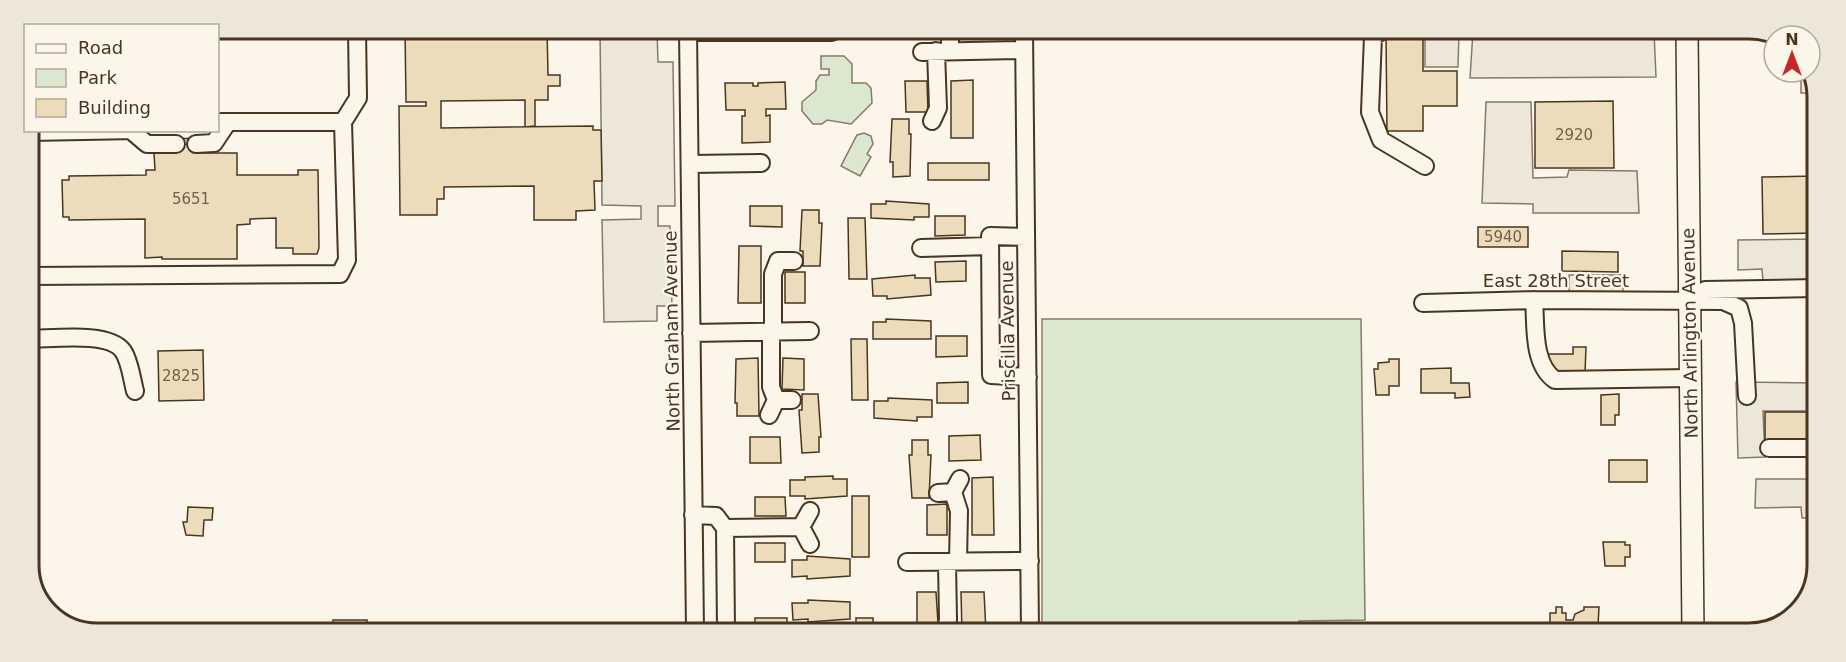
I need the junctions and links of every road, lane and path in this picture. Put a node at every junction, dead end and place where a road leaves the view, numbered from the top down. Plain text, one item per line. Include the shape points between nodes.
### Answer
1 (357, 39) edge
2 (688, 39) edge
3 (944, 39) edge
4 (1024, 39) edge
5 (1373, 39) edge
6 (1687, 39) edge
7 (1024, 50) junction
8 (936, 51) junction
9 (223, 122) edge
10 (343, 122) junction
11 (929, 125) dead end
12 (39, 132) edge
13 (135, 132) edge
14 (219, 132) edge
15 (176, 144) dead end
16 (196, 144) dead end
17 (761, 163) dead end
18 (690, 164) junction
19 (1425, 166) dead end
20 (1026, 237) junction
21 (990, 246) junction
22 (921, 248) dead end
23 (781, 257) dead end
24 (39, 276) edge
25 (1807, 288) edge
26 (1689, 295) junction
27 (1534, 300) junction
28 (1423, 303) dead end
29 (810, 331) dead end
30 (772, 332) junction
31 (691, 333) junction
32 (39, 339) edge
33 (1028, 376) junction
34 (1690, 378) junction
35 (135, 392) dead end
36 (1747, 396) dead end
37 (779, 405) dead end
38 (1769, 448) dead end
39 (1807, 448) edge
40 (951, 488) dead end
41 (810, 511) dead end
42 (693, 515) junction
43 (801, 527) junction
44 (725, 528) junction
45 (810, 544) dead end
46 (1030, 561) junction
47 (907, 562) dead end
48 (953, 562) junction
49 (695, 623) edge
50 (726, 623) edge
51 (947, 623) edge
52 (1030, 623) edge
53 (1693, 623) edge

1 - 10 street via 358,98
2 - 18 street, North Graham Avenue
3 - 8 street
4 - 7 street, Priscilla Avenue
5 - 19 street via 1370,112 1381,140
6 - 26 main road, North Arlington Avenue
7 - 8 street
7 - 20 street, Priscilla Avenue
8 - 11 street via 938,108
9 - 10 street
10 - 24 street via 347,260 340,274
12 - 13 street
13 - 15 street via 147,144
14 - 16 street via 214,143
17 - 18 street
18 - 31 street, North Graham Avenue
20 - 21 street via 990,236
20 - 33 street, Priscilla Avenue
21 - 22 street
21 - 33 street via 991,375
23 - 30 street via 773,272
25 - 26 street
26 - 27 street, East 28th Street
26 - 34 main road, North Arlington Avenue
26 - 36 street via 1739,308
27 - 28 street, East 28th Street
27 - 34 street via 1541,363 1555,380
29 - 30 street
30 - 31 street
30 - 37 street via 771,387
31 - 42 street, North Graham Avenue
32 - 35 street via 102,339 116,343 124,352
33 - 46 street, Priscilla Avenue
34 - 53 main road, North Arlington Avenue
38 - 39 street
40 - 48 street via 958,506
41 - 43 street
42 - 44 street via 718,517
42 - 49 street, North Graham Avenue
43 - 44 street
43 - 45 street
44 - 50 street
46 - 48 street
46 - 52 street, Priscilla Avenue
47 - 48 street
48 - 51 street

